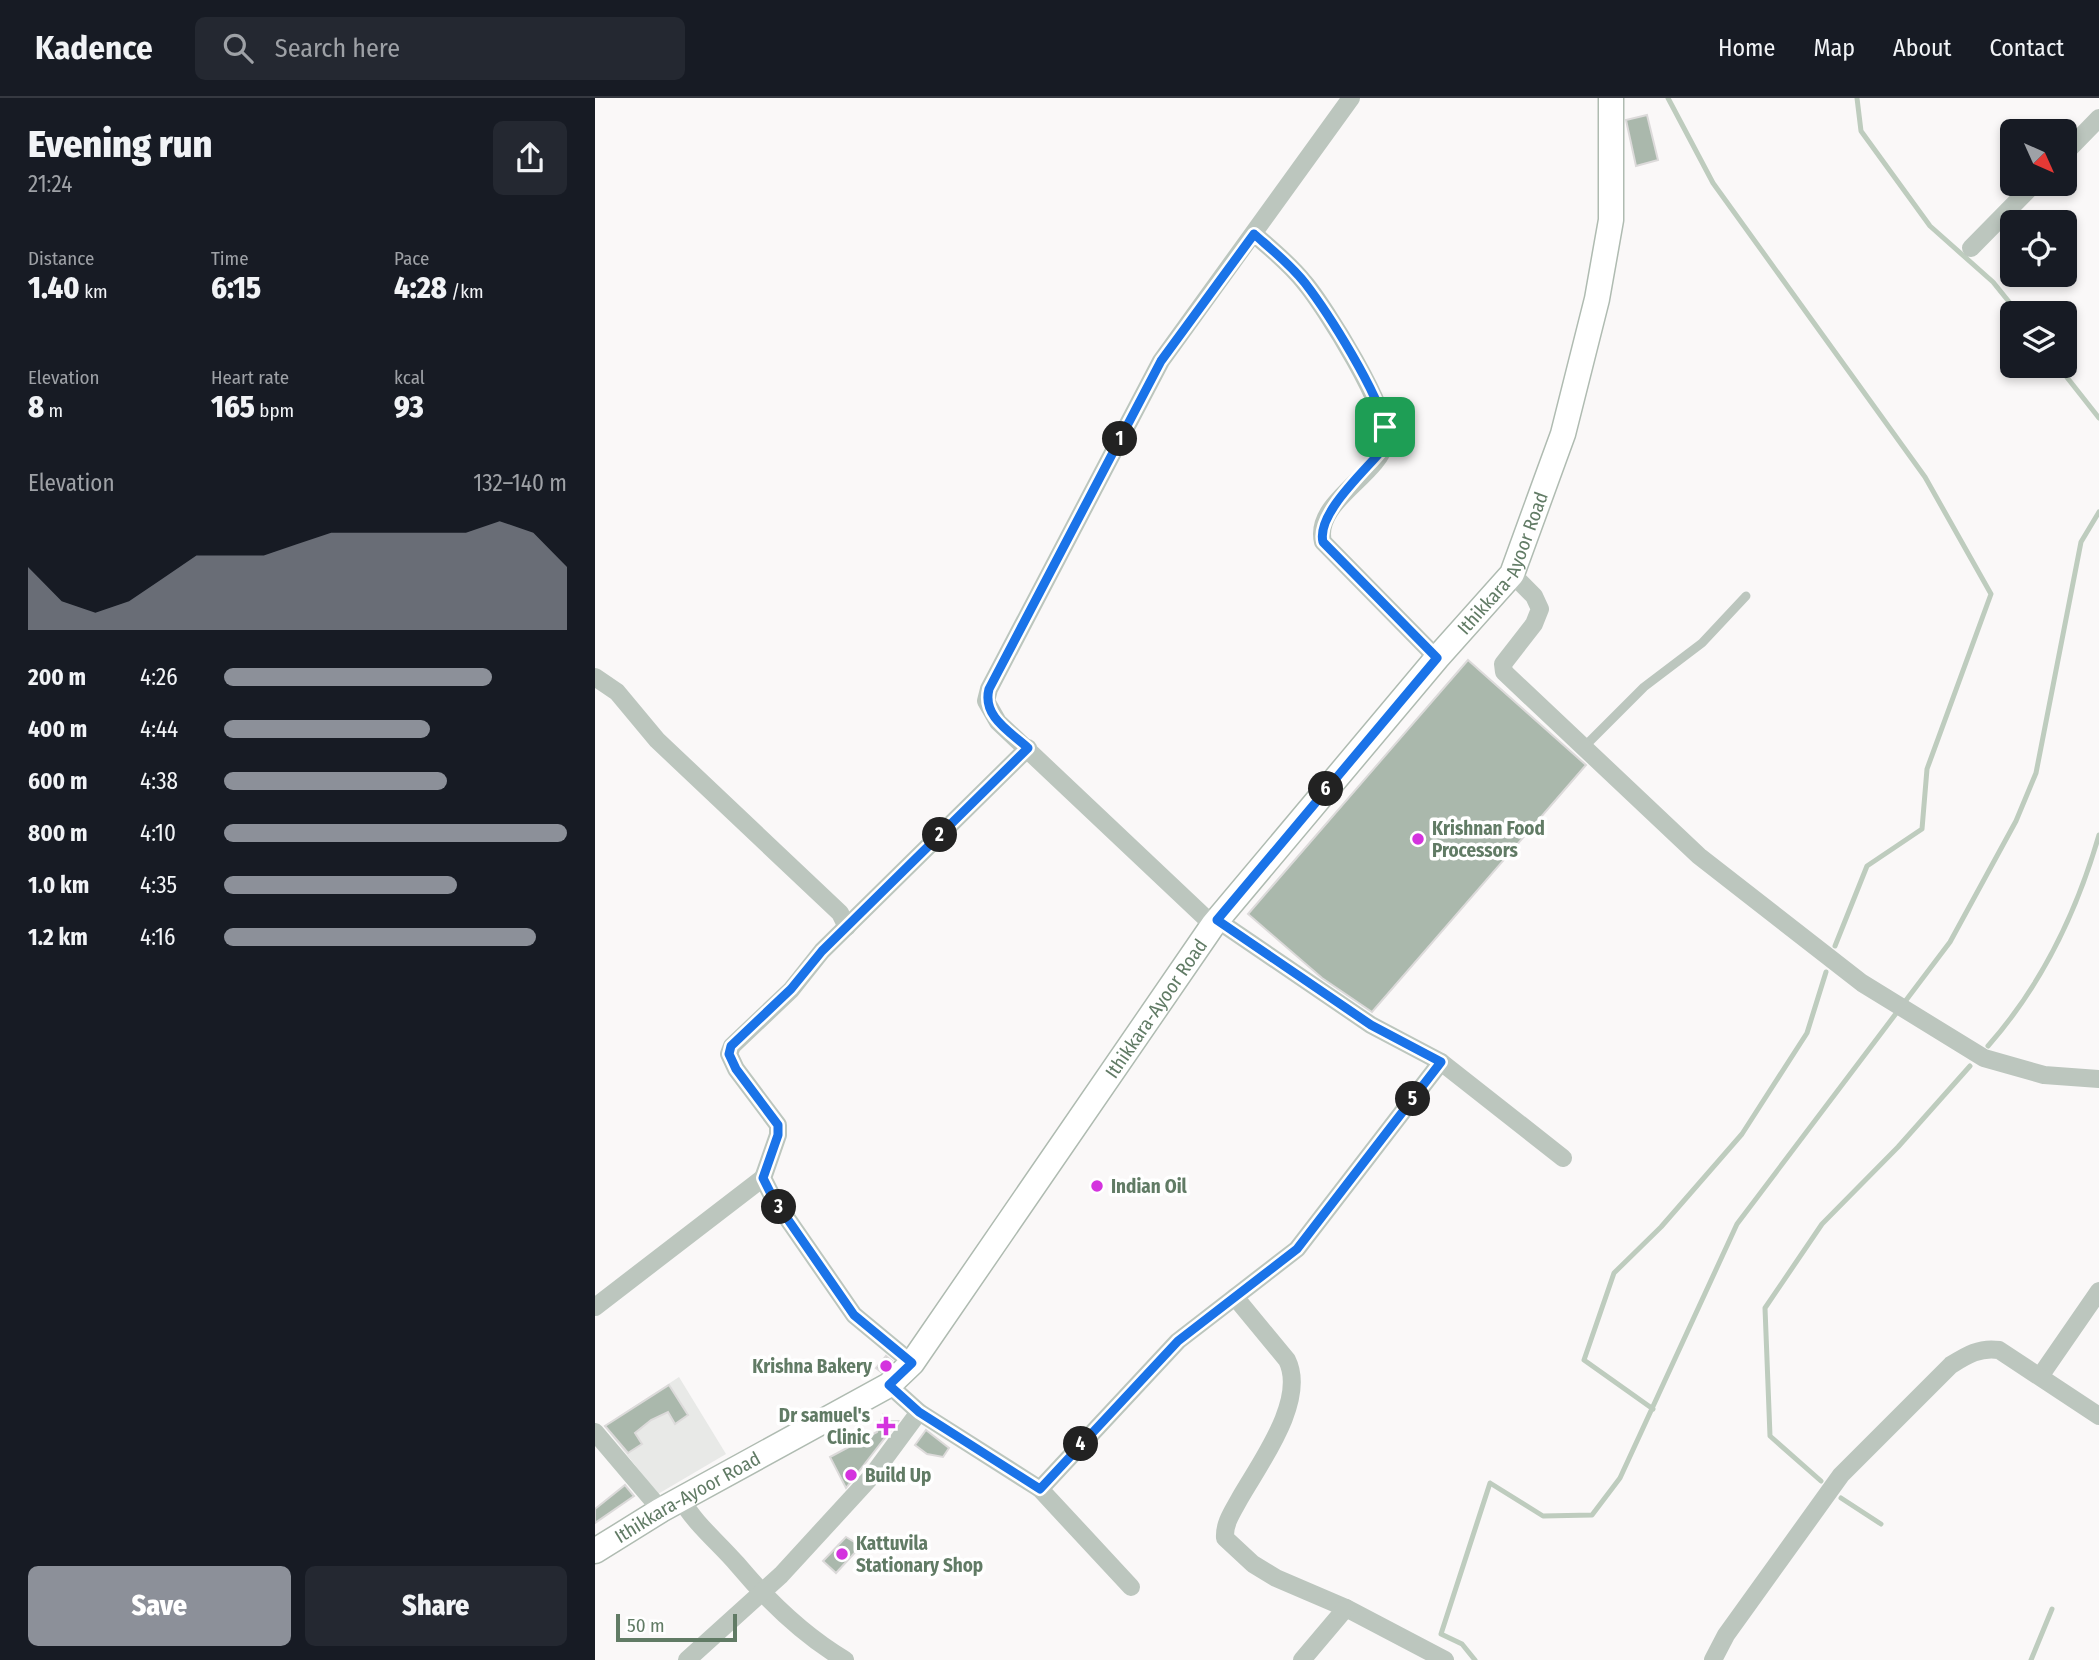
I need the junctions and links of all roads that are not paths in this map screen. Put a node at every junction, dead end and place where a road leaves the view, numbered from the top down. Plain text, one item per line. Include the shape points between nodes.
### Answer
1 (1352, 98) edge
2 (1611, 98) edge
3 (2099, 118) edge
4 (2077, 141) edge
5 (2022, 196) edge
6 (1254, 234) junction
7 (1971, 248) dead end
8 (1512, 575) junction
9 (1746, 596) dead end
10 (1437, 658) junction
11 (595, 677) edge
12 (1028, 748) junction
13 (1583, 748) junction
14 (1215, 922) junction
15 (847, 927) junction
16 (1441, 1062) junction
17 (2099, 1079) edge
18 (1563, 1158) dead end
19 (763, 1178) junction
20 (2099, 1291) edge
21 (1235, 1297) junction
22 (595, 1307) edge
23 (912, 1363) junction
24 (2042, 1376) junction
25 (889, 1385) junction
26 (919, 1412) junction
27 (2099, 1416) edge
28 (595, 1432) edge
29 (1040, 1489) junction
30 (671, 1504) junction
31 (595, 1551) edge
32 (1131, 1587) dead end
33 (761, 1592) junction
34 (1346, 1608) junction
35 (687, 1660) edge
36 (845, 1660) edge
37 (1302, 1660) edge
38 (1445, 1660) edge
39 (1713, 1660) edge

1 - 6 street
2 - 8 main road, Ithikkara-Ayoor Road via 1612,220 1597,299 1563,434
3 - 4 street
5 - 7 street
6 - 10 street via 1303,281 1326,312 1385,427 1382,450 1328,514 1321,533 1323,542
6 - 12 street via 1161,361 989,689 989,711
8 - 10 main road, Ithikkara-Ayoor Road
8 - 13 street via 1534,596 1540,609 1534,624 1507,657 1504,672
9 - 13 lane via 1702,643 1644,687
10 - 14 main road, Ithikkara-Ayoor Road
11 - 15 street via 617,692 657,740 840,913
12 - 14 street
12 - 15 street
13 - 17 street via 1699,856 1862,983 1984,1058 2044,1075
14 - 16 street via 1371,1025
14 - 23 main road, Ithikkara-Ayoor Road
15 - 19 street via 731,1046 730,1060 778,1125
16 - 18 street
16 - 21 street via 1297,1249
19 - 22 street
19 - 23 street via 854,1315
20 - 24 street
21 - 29 street via 1178,1341
21 - 34 street via 1287,1360 1293,1382 1282,1423 1229,1517 1225,1538 1276,1578
23 - 25 main road, Ithikkara-Ayoor Road
24 - 27 street
24 - 39 street via 1999,1350 1986,1348 1951,1365 1841,1475 1726,1635
25 - 26 street
25 - 30 main road, Ithikkara-Ayoor Road
26 - 29 street
26 - 33 street via 871,1477
28 - 30 street
29 - 32 street
30 - 31 main road, Ithikkara-Ayoor Road
30 - 33 street via 700,1526
33 - 35 street
33 - 36 street via 814,1642
34 - 37 street
34 - 38 street

